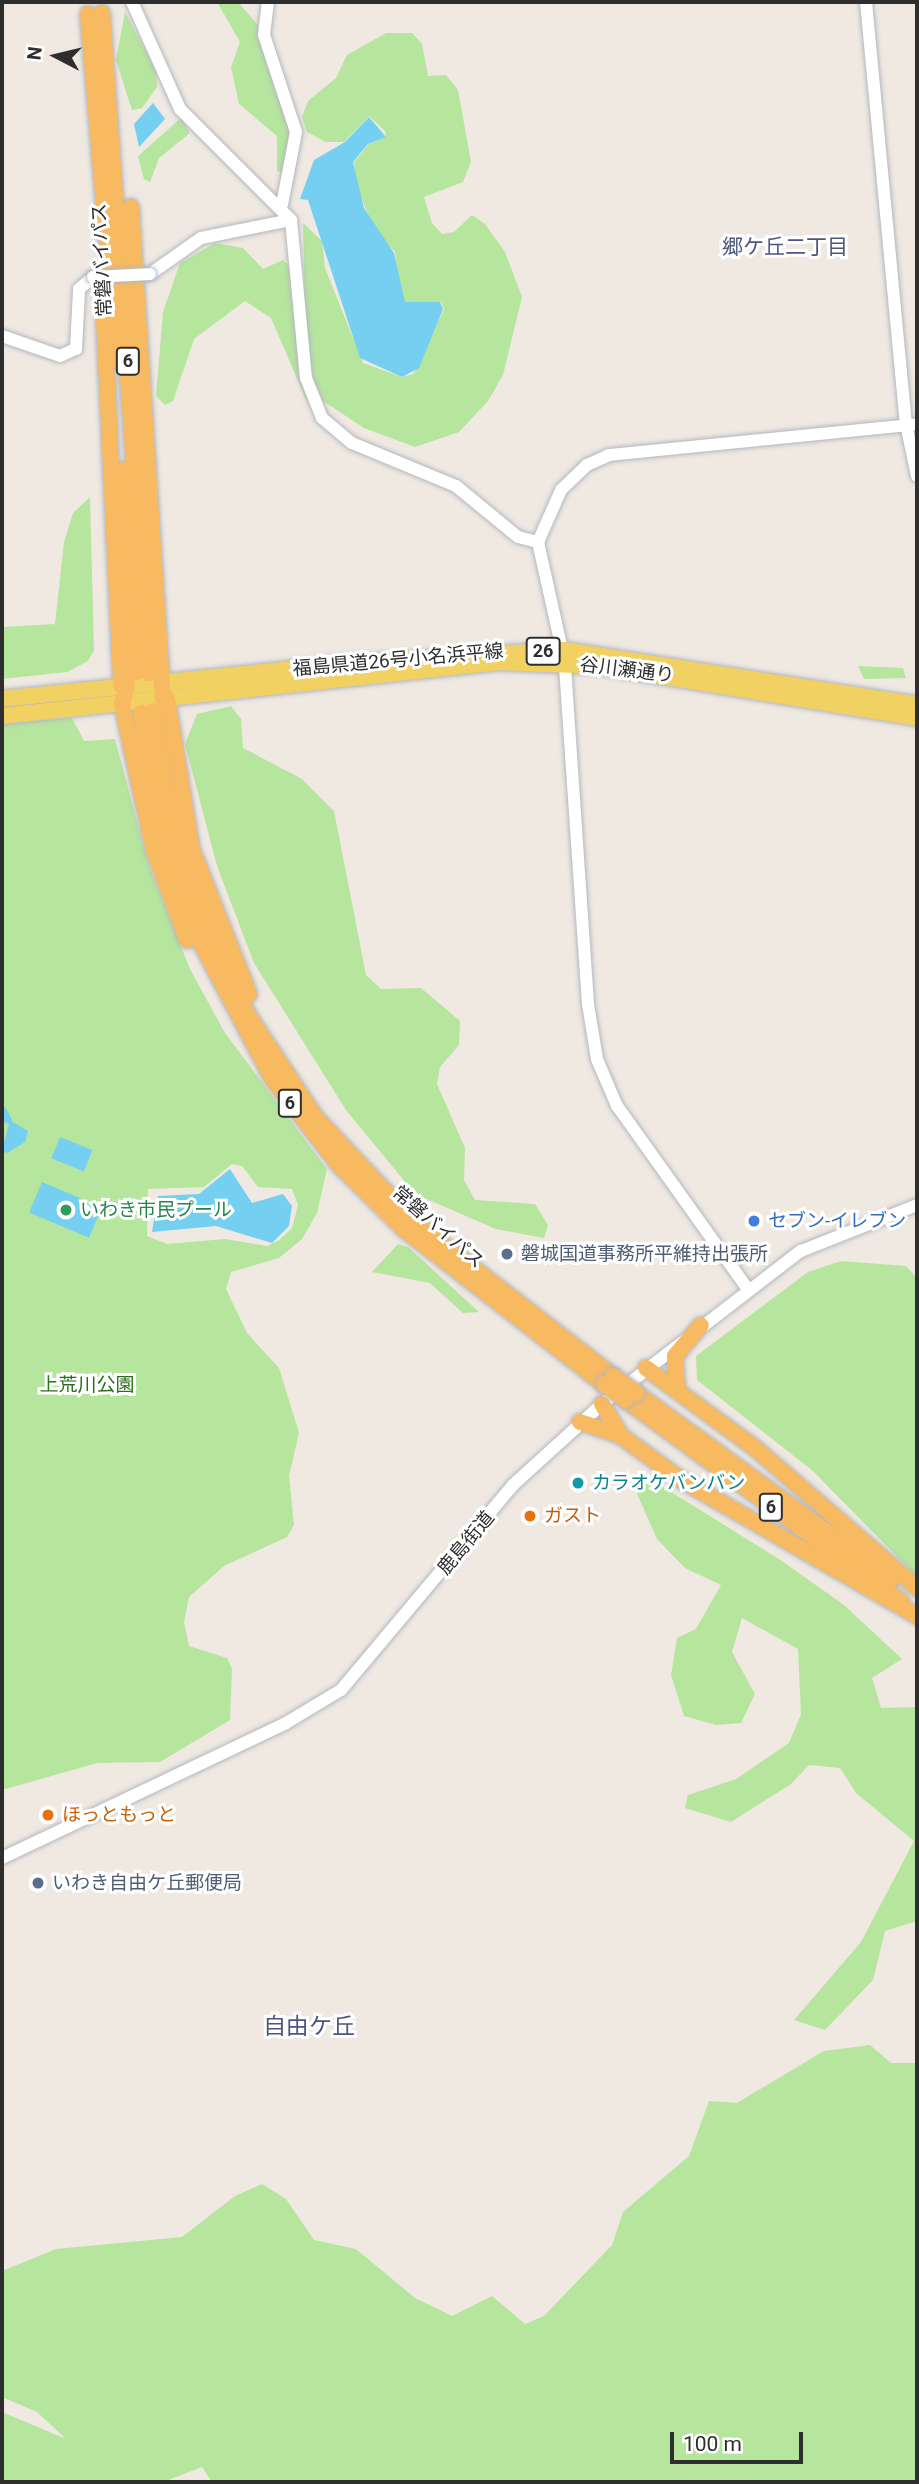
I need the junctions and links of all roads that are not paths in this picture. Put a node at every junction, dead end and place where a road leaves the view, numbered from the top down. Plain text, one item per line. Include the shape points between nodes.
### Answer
1 (132, 2) edge
2 (268, 2) edge
3 (866, 2) edge
4 (95, 14) dead end
5 (100, 50) junction
6 (282, 205) junction
7 (291, 220) junction
8 (2, 335) edge
9 (911, 424) edge
10 (917, 476) edge
11 (538, 542) junction
12 (564, 656) junction
13 (130, 685) junction
14 (2, 699) edge
15 (159, 700) junction
16 (917, 705) edge
17 (2, 716) edge
18 (917, 718) edge
19 (236, 1019) junction
20 (917, 1205) edge
21 (747, 1288) junction
22 (701, 1325) junction
23 (646, 1368) junction
24 (608, 1380) junction
25 (677, 1386) junction
26 (631, 1396) junction
27 (602, 1404) junction
28 (580, 1422) junction
29 (621, 1436) junction
30 (917, 1588) edge
31 (917, 1598) edge
32 (917, 1614) edge
33 (2, 1858) edge

1 - 6 street via 180,109
2 - 6 street via 264,35 296,132
3 - 9 street
4 - 5 highway, 常磐バイパス / 6
5 - 13 highway, 常磐バイパス / 6
5 - 13 highway
5 - 15 highway via 130,197
6 - 7 street
7 - 8 street, bridge via 201,238 150,274 93,278 79,289 76,349 60,356
7 - 11 street via 306,378 322,418 352,443 456,486 518,537
9 - 10 street
9 - 11 street via 609,455 587,465 561,490
11 - 12 street
12 - 15 main road, 福島県道26号小名浜平線 / 26
12 - 16 main road, 福島県道26号小名浜平線 / 26
12 - 18 main road, 谷川瀬通り / 26
12 - 21 street via 588,1004 597,1059 617,1106
13 - 14 main road, 福島県道26号小名浜平線 / 26
13 - 15 main road, 福島県道26号小名浜平線 / 26
13 - 17 main road, 26
13 - 19 highway via 169,900 200,969
15 - 19 highway, 常磐バイパス / 6 via 173,870
15 - 24 highway, 常磐バイパス / 6 via 166,792 194,895 248,1015 281,1068 354,1163 416,1224
19 - 24 highway, 常磐バイパス / 6 via 339,1165 431,1253
20 - 21 street, 鹿島街道 via 831,1236
21 - 22 street, 鹿島街道
22 - 23 street, 鹿島街道
22 - 25 highway via 675,1356
23 - 25 highway
23 - 27 street, 鹿島街道
24 - 26 highway, 常磐バイパス / 6, bridge
25 - 30 highway
26 - 31 highway, 常磐バイパス / 6
26 - 32 highway, 常磐バイパス / 6
27 - 28 street, 鹿島街道
27 - 29 highway
28 - 29 highway
28 - 33 street, 鹿島街道 via 513,1485 341,1690 241,1746
29 - 32 highway via 746,1519

